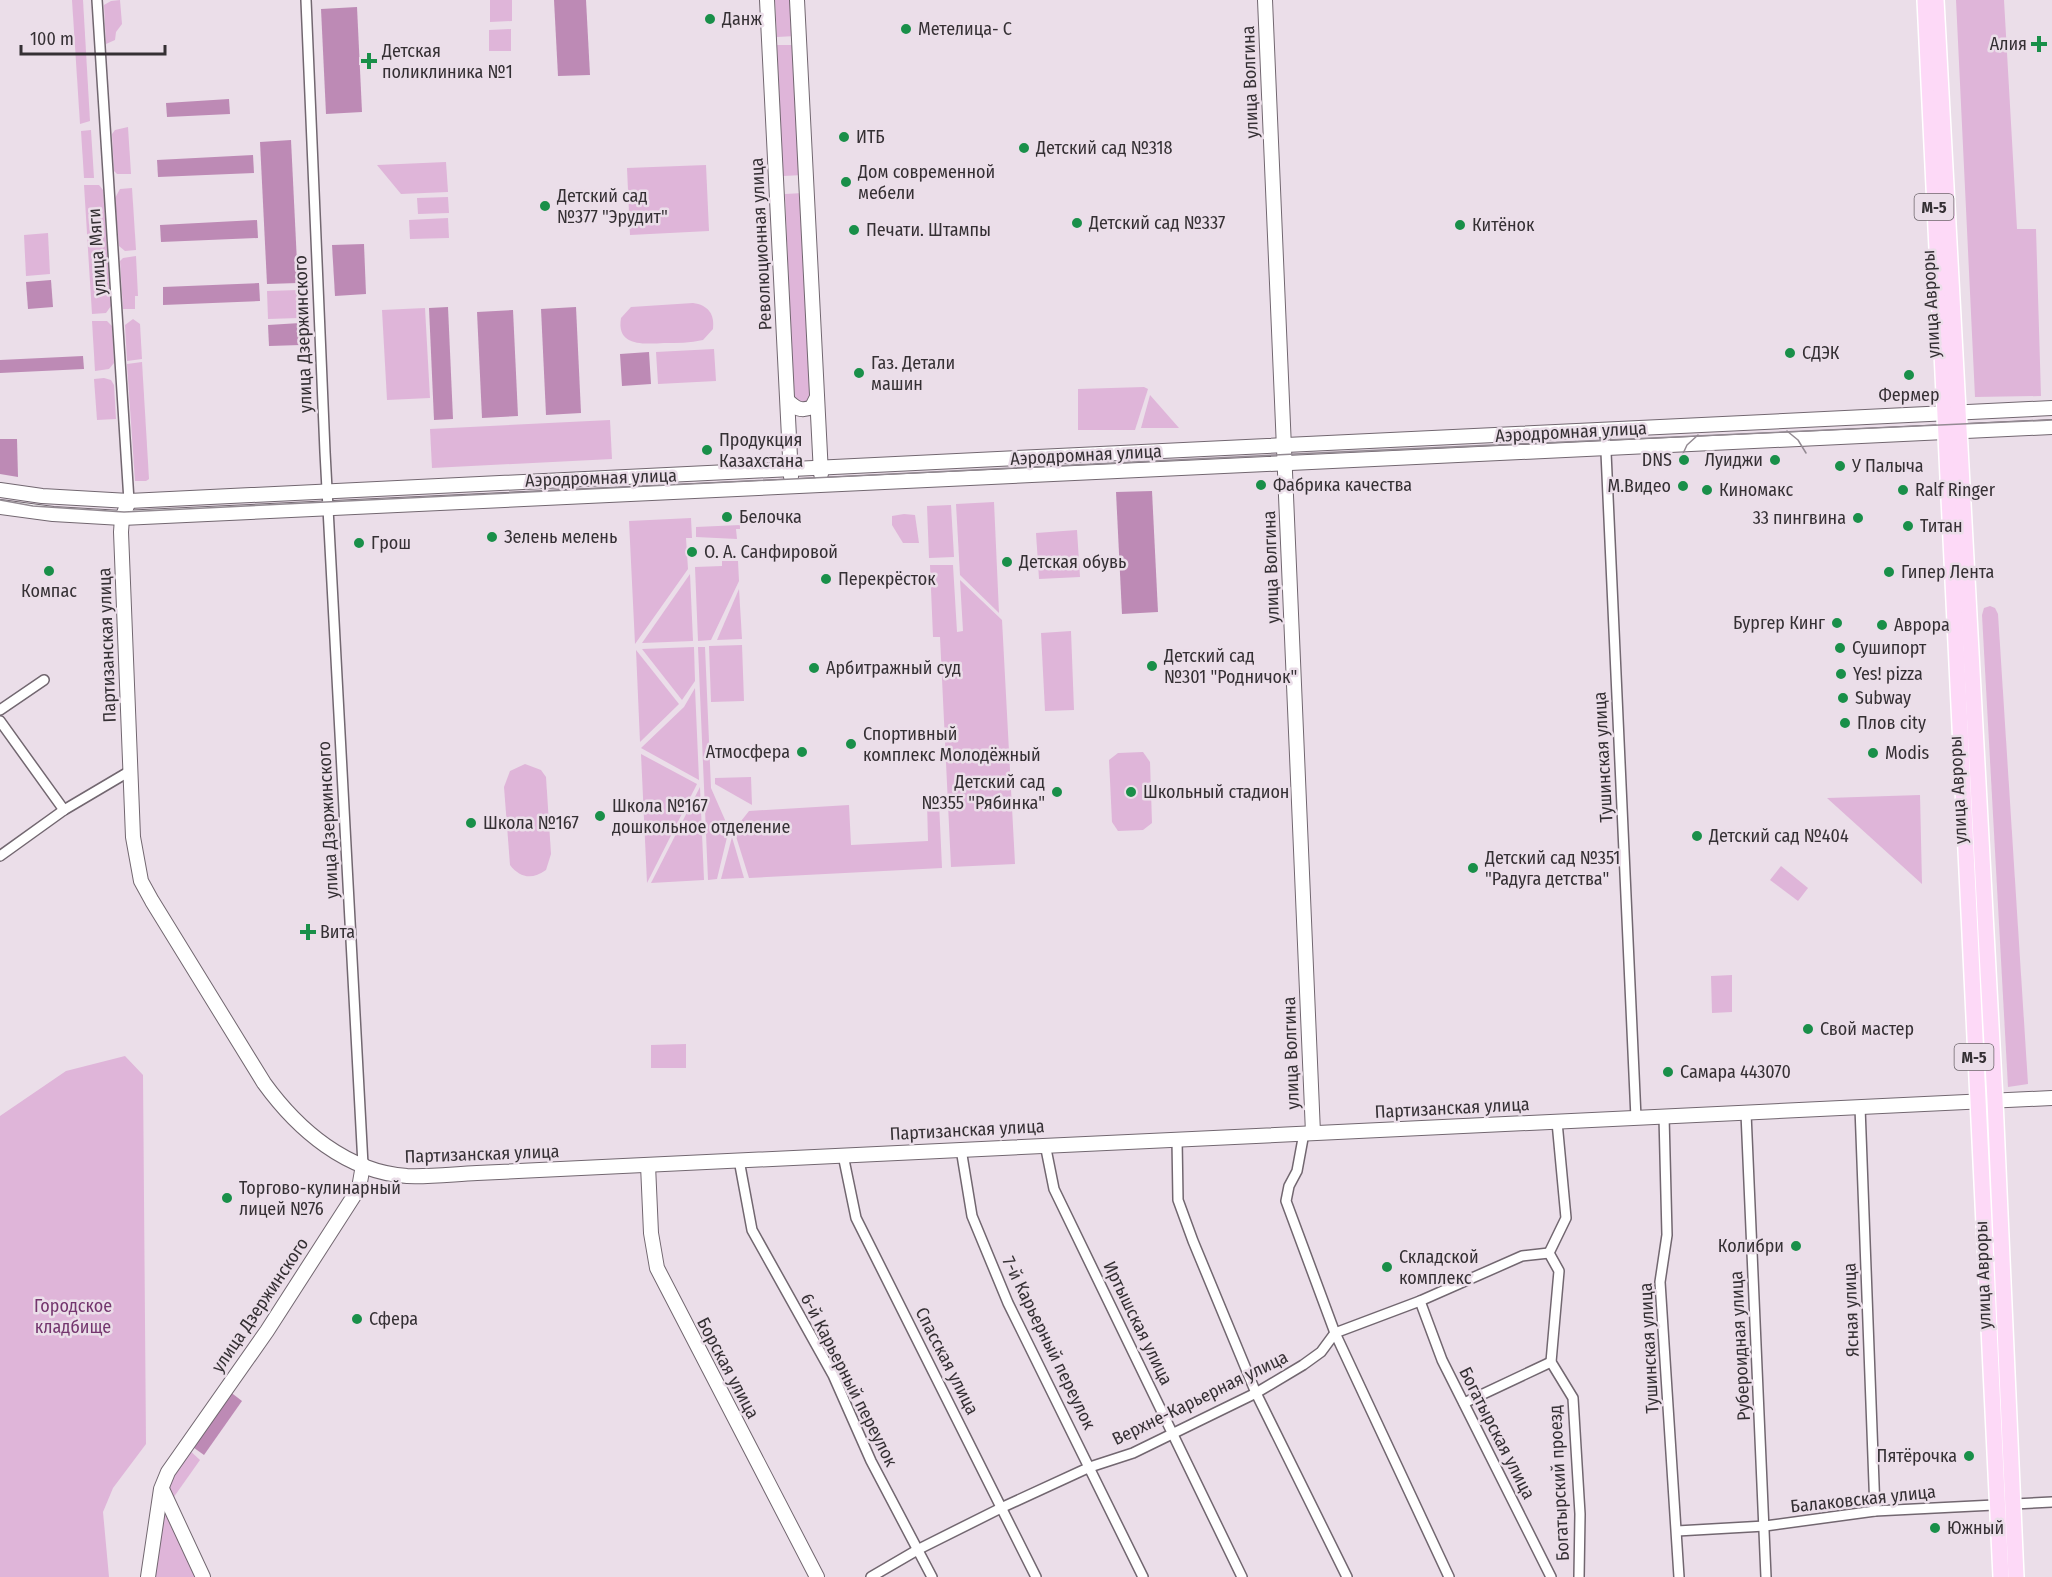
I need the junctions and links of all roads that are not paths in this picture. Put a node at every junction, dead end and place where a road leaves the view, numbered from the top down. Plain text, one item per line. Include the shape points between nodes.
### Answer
1 (97, 0) edge
2 (306, 0) edge
3 (767, 0) edge
4 (797, 0) edge
5 (1265, 0) edge
6 (1925, 0) edge
7 (1936, 0) edge
8 (817, 397) junction
9 (788, 401) junction
10 (2052, 408) edge
11 (1949, 413) junction
12 (2052, 427) edge
13 (1605, 430) junction
14 (1951, 432) junction
15 (1284, 444) junction
16 (1606, 449) junction
17 (1284, 464) junction
18 (820, 467) junction
19 (791, 468) junction
20 (822, 485) junction
21 (791, 487) junction
22 (0, 490) edge
23 (328, 492) junction
24 (129, 501) junction
25 (0, 507) edge
26 (329, 508) junction
27 (122, 518) junction
28 (44, 680) dead end
29 (0, 710) edge
30 (0, 721) edge
31 (129, 771) junction
32 (64, 810) junction
33 (0, 856) edge
34 (2052, 1098) edge
35 (1995, 1100) junction
36 (1977, 1101) junction
37 (1860, 1107) junction
38 (1746, 1113) junction
39 (1664, 1116) junction
40 (1636, 1118) junction
41 (1557, 1122) junction
42 (1308, 1133) junction
43 (1177, 1139) junction
44 (1045, 1144) junction
45 (961, 1149) junction
46 (843, 1155) junction
47 (739, 1160) junction
48 (363, 1165) junction
49 (648, 1165) junction
50 (1549, 1253) junction
51 (1420, 1301) junction
52 (1335, 1333) junction
53 (1551, 1362) junction
54 (1256, 1393) junction
55 (1464, 1403) junction
56 (1173, 1432) junction
57 (1090, 1467) junction
58 (161, 1489) junction
59 (2052, 1502) edge
60 (2005, 1504) junction
61 (1003, 1507) junction
62 (1875, 1511) junction
63 (1765, 1526) junction
64 (1677, 1531) junction
65 (919, 1549) junction
66 (148, 1577) edge
67 (203, 1577) edge
68 (818, 1577) edge
69 (872, 1577) edge
70 (878, 1577) edge
71 (889, 1577) edge
72 (932, 1577) edge
73 (1036, 1577) edge
74 (1143, 1577) edge
75 (1242, 1577) edge
76 (1347, 1577) edge
77 (1449, 1577) edge
78 (1551, 1577) edge
79 (1580, 1577) edge
80 (1679, 1577) edge
81 (1766, 1577) edge
82 (2001, 1577) edge
83 (2016, 1577) edge

1 - 24 street, улица Мяги
2 - 23 street, улица Дзержинского
3 - 9 street, Революционная улица
4 - 8 street
5 - 15 street, улица Волгина
6 - 11 main road, улица Авроры / М-5
7 - 11 main road, улица Авроры / М-5
8 - 9 street via 812,407 804,410
8 - 18 street
9 - 19 street, Революционная улица
10 - 11 street, Аэродромная улица
11 - 13 street, Аэродромная улица
11 - 14 main road, улица Авроры / М-5
12 - 14 street, Аэродромная улица
13 - 15 street, Аэродромная улица
13 - 16 street, Тушинская улица
14 - 16 street, Аэродромная улица
14 - 35 main road, улица Авроры / М-5
14 - 36 main road, улица Авроры / М-5
15 - 17 street, улица Волгина
15 - 18 street, Аэродромная улица
16 - 17 street, Аэродромная улица
16 - 40 street, Тушинская улица
17 - 20 street, Аэродромная улица
17 - 42 street, улица Волгина
18 - 19 street, Аэродромная улица
18 - 20 street
19 - 21 street, Революционная улица
19 - 23 street, Аэродромная улица
20 - 21 street, Аэродромная улица
21 - 26 street, Аэродромная улица
22 - 24 street
23 - 24 street, Аэродромная улица
23 - 26 street, улица Дзержинского
24 - 27 street, Партизанская улица
25 - 27 street
26 - 27 street, Аэродромная улица
26 - 48 street, улица Дзержинского
27 - 31 street, Партизанская улица
28 - 29 street
30 - 32 street
31 - 32 street
31 - 48 street, Партизанская улица via 135,859 152,902 286,1112 312,1136
32 - 33 street
34 - 35 street, Партизанская улица
35 - 36 street, Партизанская улица
35 - 60 main road, улица Авроры / М-5
36 - 37 street, Партизанская улица
36 - 60 main road, улица Авроры / М-5
37 - 38 street, Партизанская улица
37 - 62 street, Ясная улица
38 - 39 street, Партизанская улица
38 - 63 street, Рубероидная улица
39 - 40 street, Партизанская улица
39 - 64 street, Тушинская улица via 1667,1235 1660,1282
40 - 41 street, Партизанская улица
41 - 42 street, Партизанская улица
41 - 50 street via 1566,1218
42 - 43 street, Партизанская улица
42 - 52 street, улица Волгина via 1286,1201
43 - 44 street, Партизанская улица
43 - 54 street via 1178,1200
44 - 45 street, Партизанская улица
44 - 56 street, Иртышская улица via 1054,1190
45 - 46 street, Партизанская улица
45 - 57 street, 7-й Карьерный переулок via 972,1216 1008,1303
46 - 47 street, Партизанская улица
46 - 61 street, Спасская улица via 856,1218
47 - 49 street, Партизанская улица
47 - 65 street, 6-й Карьерный переулок via 752,1230 832,1375 871,1461
48 - 49 street, Партизанская улица via 408,1176
48 - 58 street, улица Дзержинского via 359,1188 267,1330 177,1457
49 - 68 street, Борская улица via 657,1268
50 - 51 street, Верхне-Карьерная улица via 1522,1256
50 - 53 street via 1559,1271
51 - 52 street, Верхне-Карьерная улица
51 - 55 street, Богатырская улица via 1442,1360
52 - 54 street, Верхне-Карьерная улица via 1321,1352
52 - 77 street, улица Волгина
53 - 55 street
53 - 79 street, Богатырский проезд via 1573,1398
54 - 56 street, Верхне-Карьерная улица
54 - 76 street
55 - 78 street, Богатырская улица
56 - 57 street, Верхне-Карьерная улица via 1133,1453
56 - 75 street, Иртышская улица
57 - 61 street, Верхне-Карьерная улица
57 - 74 street, 7-й Карьерный переулок
58 - 66 street, улица Дзержинского
58 - 67 street
59 - 60 street, Балаковская улица
60 - 62 street, Балаковская улица
60 - 82 main road, улица Авроры / М-5
60 - 83 main road, улица Авроры / М-5
61 - 65 street, Верхне-Карьерная улица
61 - 73 street, Спасская улица
62 - 63 street, Балаковская улица
63 - 64 street, Балаковская улица
63 - 81 street, Рубероидная улица
64 - 80 street, Тушинская улица
65 - 69 street, Верхне-Карьерная улица
65 - 72 street, 6-й Карьерный переулок
70 - 71 street

